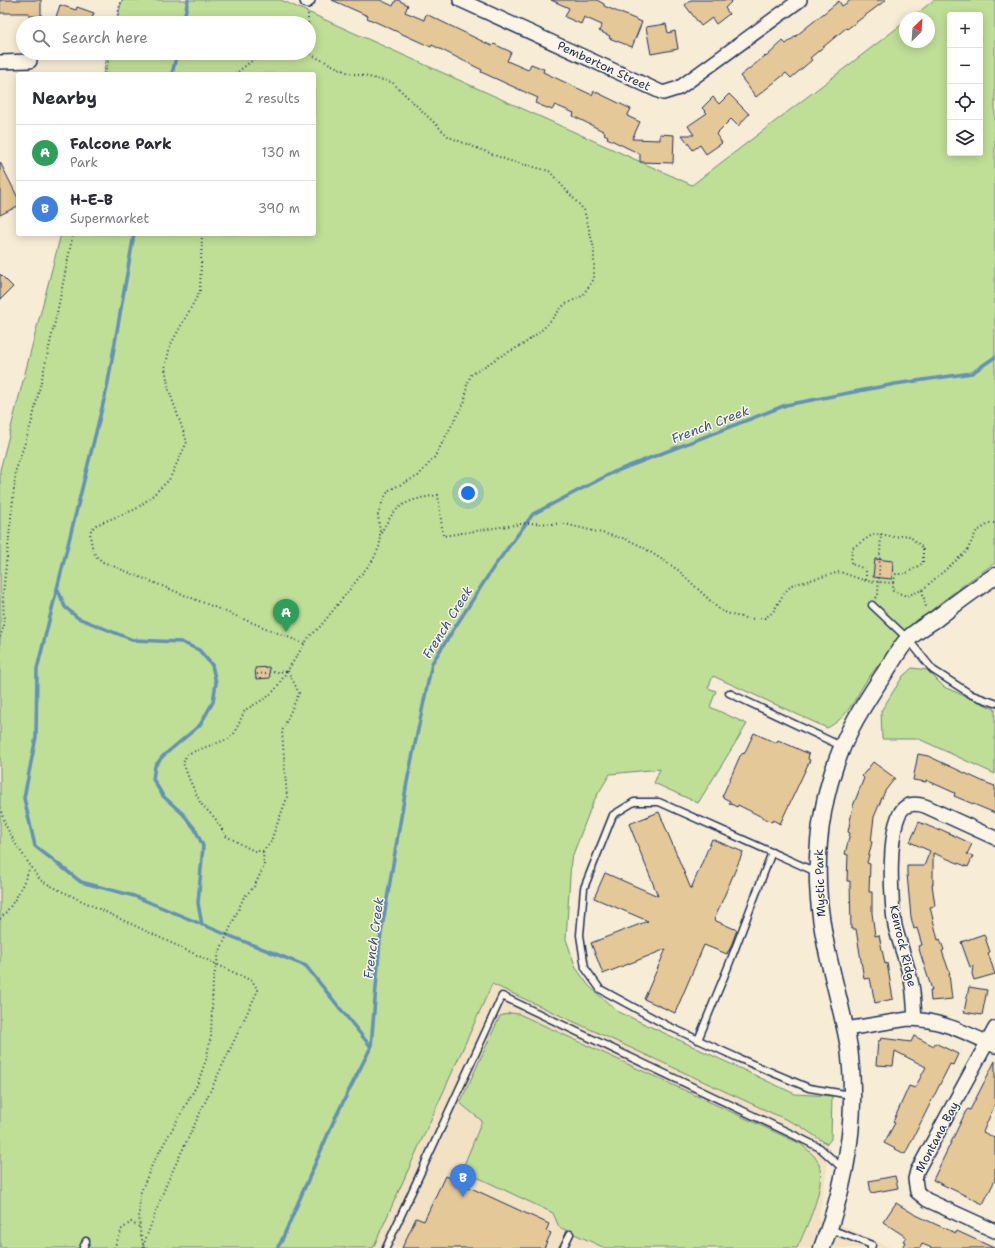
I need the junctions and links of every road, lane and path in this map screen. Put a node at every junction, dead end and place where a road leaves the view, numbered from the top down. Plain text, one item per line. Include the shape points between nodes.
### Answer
1 (123, 0) edge
2 (460, 0) edge
3 (800, 0) edge
4 (117, 16) edge
5 (316, 57) edge
6 (108, 60) edge
7 (253, 60) edge
8 (30, 61) dead end
9 (0, 62) edge
10 (105, 72) edge
11 (238, 72) edge
12 (73, 236) edge
13 (202, 236) edge
14 (995, 523) edge
15 (380, 533) junction
16 (881, 534) junction
17 (995, 576) edge
18 (866, 580) junction
19 (879, 582) junction
20 (893, 583) junction
21 (922, 590) junction
22 (872, 605) joint
23 (926, 607) dead end
24 (0, 637) edge
25 (908, 638) junction
26 (305, 644) junction
27 (288, 671) junction
28 (257, 674) dead end
29 (729, 693) dead end
30 (995, 703) edge
31 (843, 747) junction
32 (0, 808) edge
33 (995, 838) edge
34 (263, 851) junction
35 (772, 852) junction
36 (30, 866) junction
37 (818, 873) junction
38 (0, 919) edge
39 (216, 964) junction
40 (915, 1019) junction
41 (846, 1028) junction
42 (995, 1028) edge
43 (698, 1040) junction
44 (991, 1044) edge
45 (852, 1096) junction
46 (845, 1170) junction
47 (140, 1227) junction
48 (829, 1228) junction
49 (995, 1230) edge
50 (570, 1234) dead end
51 (86, 1241) dead end
52 (143, 1247) edge
53 (871, 1247) edge
54 (83, 1248) edge
55 (114, 1248) edge
56 (386, 1248) edge
57 (563, 1248) edge
58 (822, 1248) edge
59 (878, 1248) edge

1 - 4 path
2 - 3 street, Pemberton Street via 663,92 679,88
5 - 15 path via 349,73 392,82 449,137 507,160 549,171 584,210 594,248 594,279 582,296 564,305 544,328 524,344 472,375 467,384 464,401 434,458 418,476 390,490 383,500 378,515
6 - 10 path
7 - 11 path
8 - 9 street
12 - 24 path via 32,421 16,470 3,594 4,626
13 - 26 path via 200,291 170,346 165,368 169,390 187,442 169,480 150,498 136,509 96,525 91,530 93,551 103,562
14 - 21 path via 990,523 976,532 967,552
15 - 18 path via 387,520 402,504 438,495 443,536 527,523 565,524 626,539 641,546 678,570 720,610 750,619 765,618 774,612 784,593 792,586 840,572
15 - 26 path via 380,544 373,560
16 - 18 path via 872,535 852,548 851,564 866,569
16 - 19 path
16 - 20 path via 894,537 908,535 923,548 923,563 905,574 896,574
17 - 25 street, Mystic Park
18 - 19 path
19 - 20 path
19 - 22 path via 878,595
20 - 21 path via 893,590 907,596
21 - 23 path
22 - 25 lane
25 - 30 lane via 933,670 972,695
25 - 31 street, Mystic Park via 868,698
26 - 27 path
27 - 28 path
27 - 34 path via 299,693 282,731 287,798 270,843
27 - 34 path via 275,690 245,710 234,734 228,740 187,754 184,763 201,804 215,818 226,836 254,851
29 - 31 lane
31 - 37 street, Mystic Park via 829,787 820,832
32 - 36 path via 5,824
33 - 40 street, Kenrock Ridge via 918,804 905,807 897,817 891,858 891,895 895,925 912,987
34 - 39 path via 264,866 254,887 244,897
35 - 37 lane
35 - 43 lane
35 - 43 lane via 660,802 634,802 613,815 584,888 580,935 585,968 600,989
36 - 38 path via 20,892
36 - 39 path via 40,880 58,890
37 - 41 street, Mystic Park via 823,936
39 - 47 path via 211,1036 206,1060 197,1085 152,1165 140,1194
39 - 52 path via 252,981 258,990 166,1185
40 - 41 street
40 - 44 street via 955,1027
41 - 45 street, Mystic Park
42 - 44 street, Montana Bay
43 - 45 lane via 808,1088
44 - 49 street, Montana Bay via 917,1171 915,1179 917,1192 927,1200
45 - 46 street, Mystic Park via 852,1120
46 - 48 street, Mystic Park
46 - 56 lane via 820,1148 502,996
47 - 52 path
47 - 55 path via 131,1222 122,1229
48 - 53 lane
48 - 58 street, Mystic Park
50 - 57 lane
51 - 54 lane
53 - 59 lane

